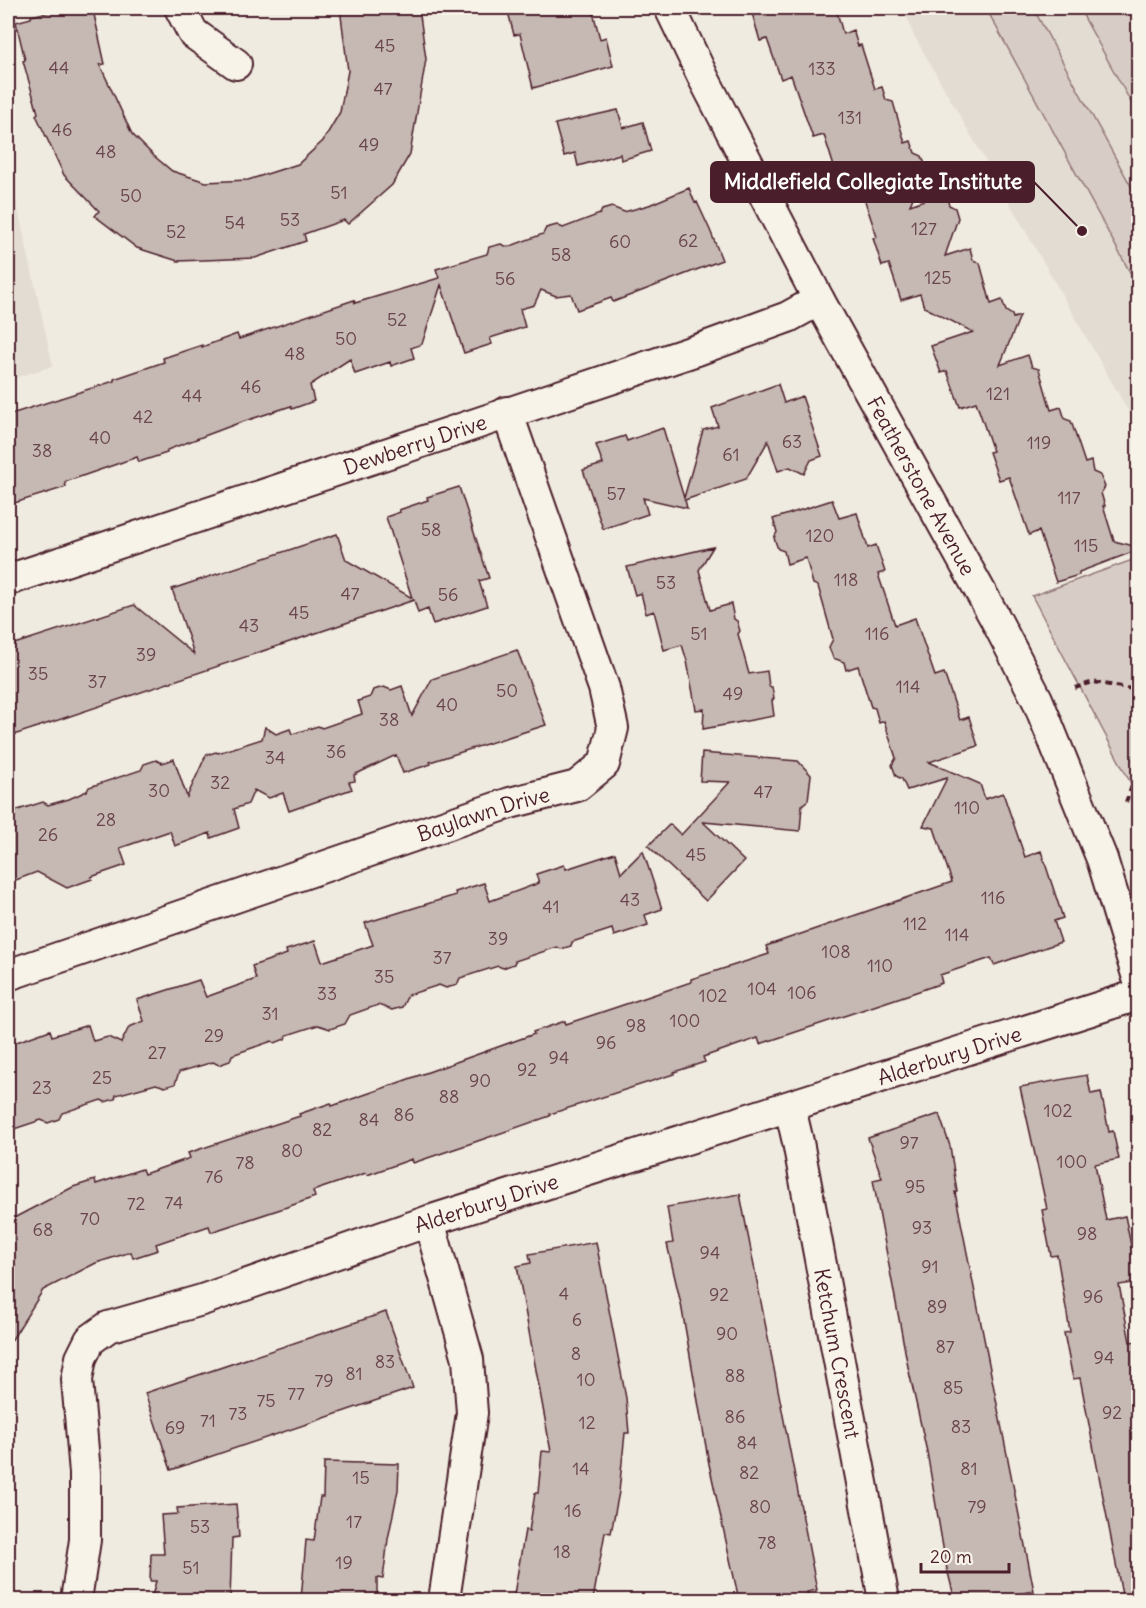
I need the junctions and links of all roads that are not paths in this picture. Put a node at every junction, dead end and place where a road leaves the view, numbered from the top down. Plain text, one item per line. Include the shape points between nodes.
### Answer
1 (180, 8) edge
2 (670, 8) edge
3 (237, 64) dead end
4 (819, 300) junction
5 (507, 412) junction
6 (8, 580) edge
7 (8, 975) edge
8 (1138, 978) edge
9 (1138, 995) edge
10 (790, 1108) junction
11 (429, 1221) junction
12 (76, 1600) edge
13 (444, 1600) edge
14 (884, 1600) edge

1 - 3 street via 193,33
2 - 4 street, Featherstone Avenue
4 - 5 street, Dewberry Drive via 788,317 700,349
4 - 8 street, Featherstone Avenue via 1037,699 1106,870
5 - 6 street, Dewberry Drive
5 - 7 street, Baylawn Drive via 604,688 613,728 604,764 577,786 510,803
9 - 10 street, Alderbury Drive
10 - 11 street, Alderbury Drive
10 - 14 street, Ketchum Crescent
11 - 12 street, Alderbury Drive via 202,1300 108,1327 90,1340 77,1380 85,1473 85,1540
11 - 13 street via 468,1359 472,1413

